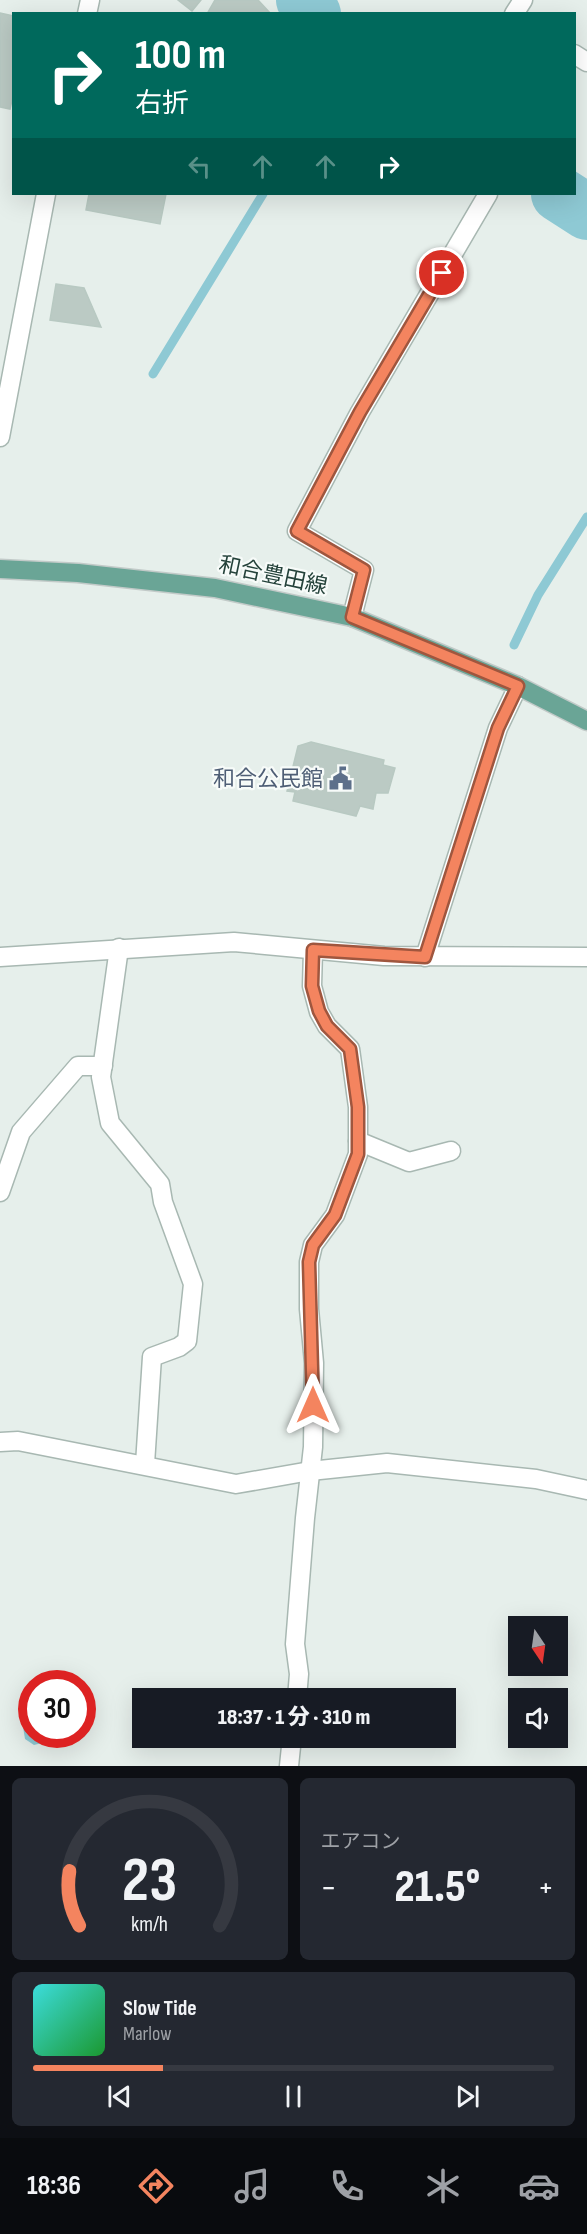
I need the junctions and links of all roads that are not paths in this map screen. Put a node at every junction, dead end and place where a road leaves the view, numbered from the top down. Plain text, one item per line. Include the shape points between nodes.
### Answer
1 (46, 195) edge
2 (487, 195) edge
3 (0, 437) edge
4 (0, 569) edge
5 (352, 617) junction
6 (518, 686) junction
7 (587, 721) edge
8 (119, 948) junction
9 (313, 950) junction
10 (0, 957) edge
11 (425, 957) junction
12 (587, 957) edge
13 (103, 1066) junction
14 (358, 1141) junction
15 (451, 1151) dead end
16 (0, 1192) edge
17 (0, 1442) edge
18 (145, 1464) junction
19 (310, 1471) junction
20 (587, 1490) edge
21 (298, 1688) edge
22 (291, 1748) edge
23 (289, 1766) edge

1 - 3 street
2 - 5 street via 360,412 297,531 364,570
4 - 5 main road, 和合豊田線 via 215,588
5 - 6 main road, 和合豊田線
6 - 7 main road, 和合豊田線
6 - 11 street via 498,728
8 - 9 street via 234,942
8 - 10 street
8 - 13 street
9 - 11 street
9 - 14 street via 312,986 319,1011 327,1026 350,1049
11 - 12 street
13 - 16 street via 78,1066 21,1132
13 - 18 street via 101,1077 110,1123 160,1184 192,1284 187,1341 152,1358
14 - 15 street via 409,1162
14 - 19 street via 358,1154 335,1215 313,1245 309,1262 314,1363
17 - 18 street via 18,1441
18 - 19 street via 236,1484
19 - 20 street via 417,1465 536,1479
19 - 21 street via 296,1644
22 - 23 street

